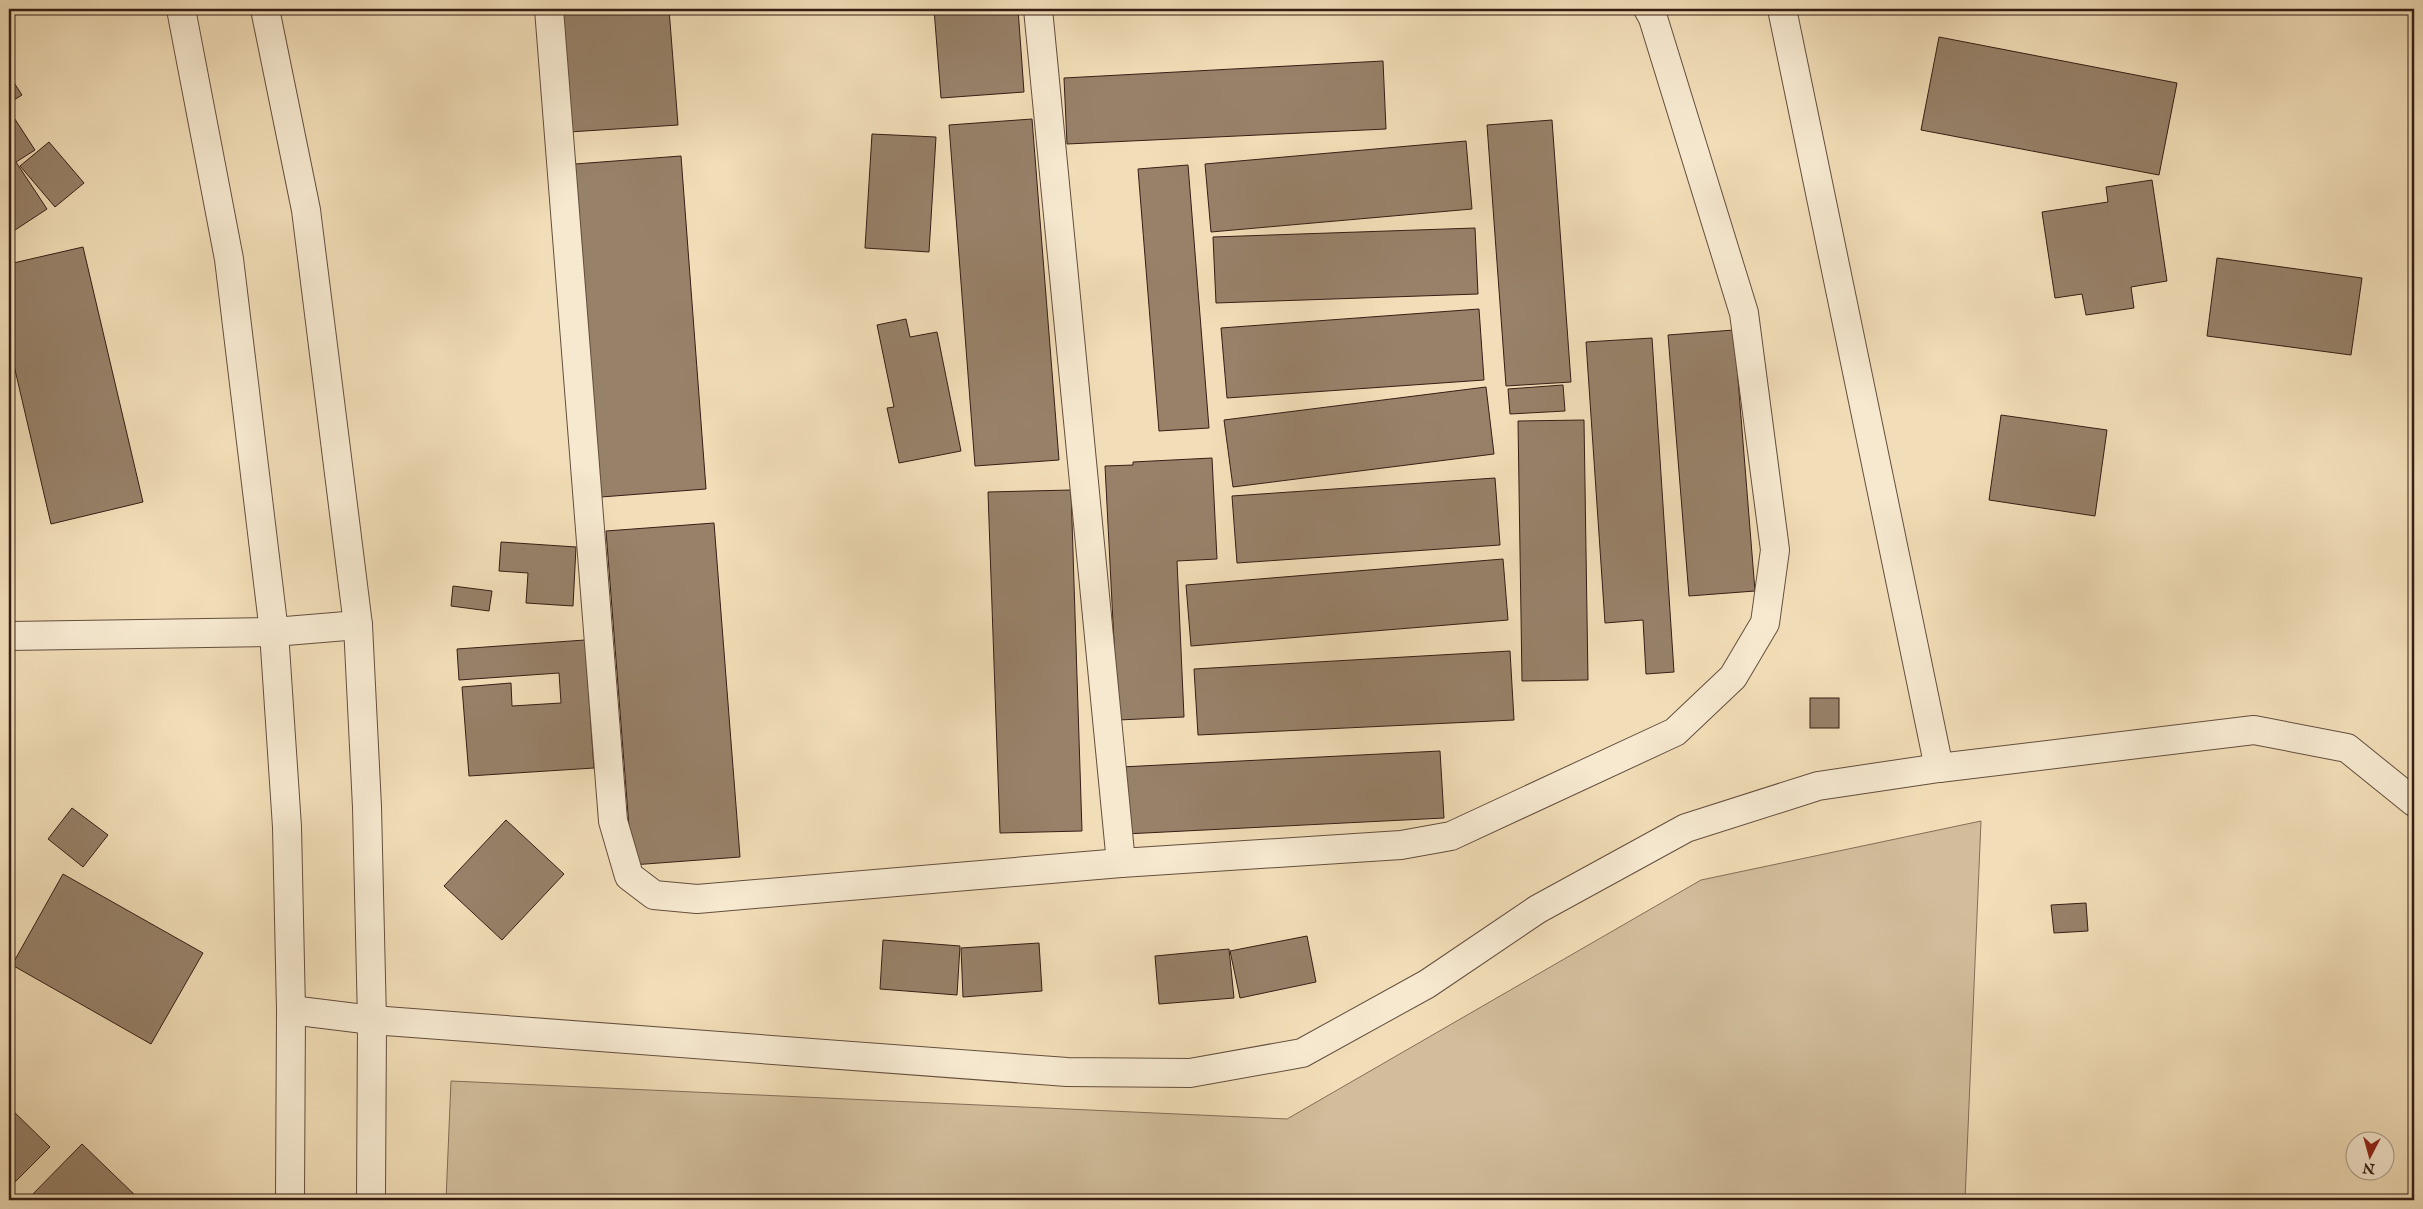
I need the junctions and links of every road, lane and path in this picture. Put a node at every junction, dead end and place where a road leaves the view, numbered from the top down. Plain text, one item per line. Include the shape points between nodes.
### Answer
1 (181, 9) edge
2 (265, 9) edge
3 (549, 9) edge
4 (1038, 9) edge
5 (1648, 9) edge
6 (1782, 9) edge
7 (358, 625) junction
8 (274, 632) junction
9 (9, 636) edge
10 (1939, 768) junction
11 (2414, 802) edge
12 (1121, 863) junction
13 (291, 1010) junction
14 (372, 1020) junction
15 (290, 1200) edge
16 (371, 1200) edge

1 - 8 street via 229,259
2 - 7 street via 306,210
3 - 12 street via 613,821 629,876 654,895 697,899
4 - 12 street
5 - 12 street via 1744,313 1775,550 1765,623 1733,677 1675,732 1451,836 1401,845
6 - 10 street
7 - 8 street
7 - 14 street via 367,808
8 - 9 street
8 - 13 street via 287,827
10 - 11 street via 2254,730 2347,748
10 - 14 street via 1818,786 1686,828 1538,909 1427,984 1302,1053 1190,1073 1067,1072
13 - 14 street
13 - 15 street
14 - 16 street

